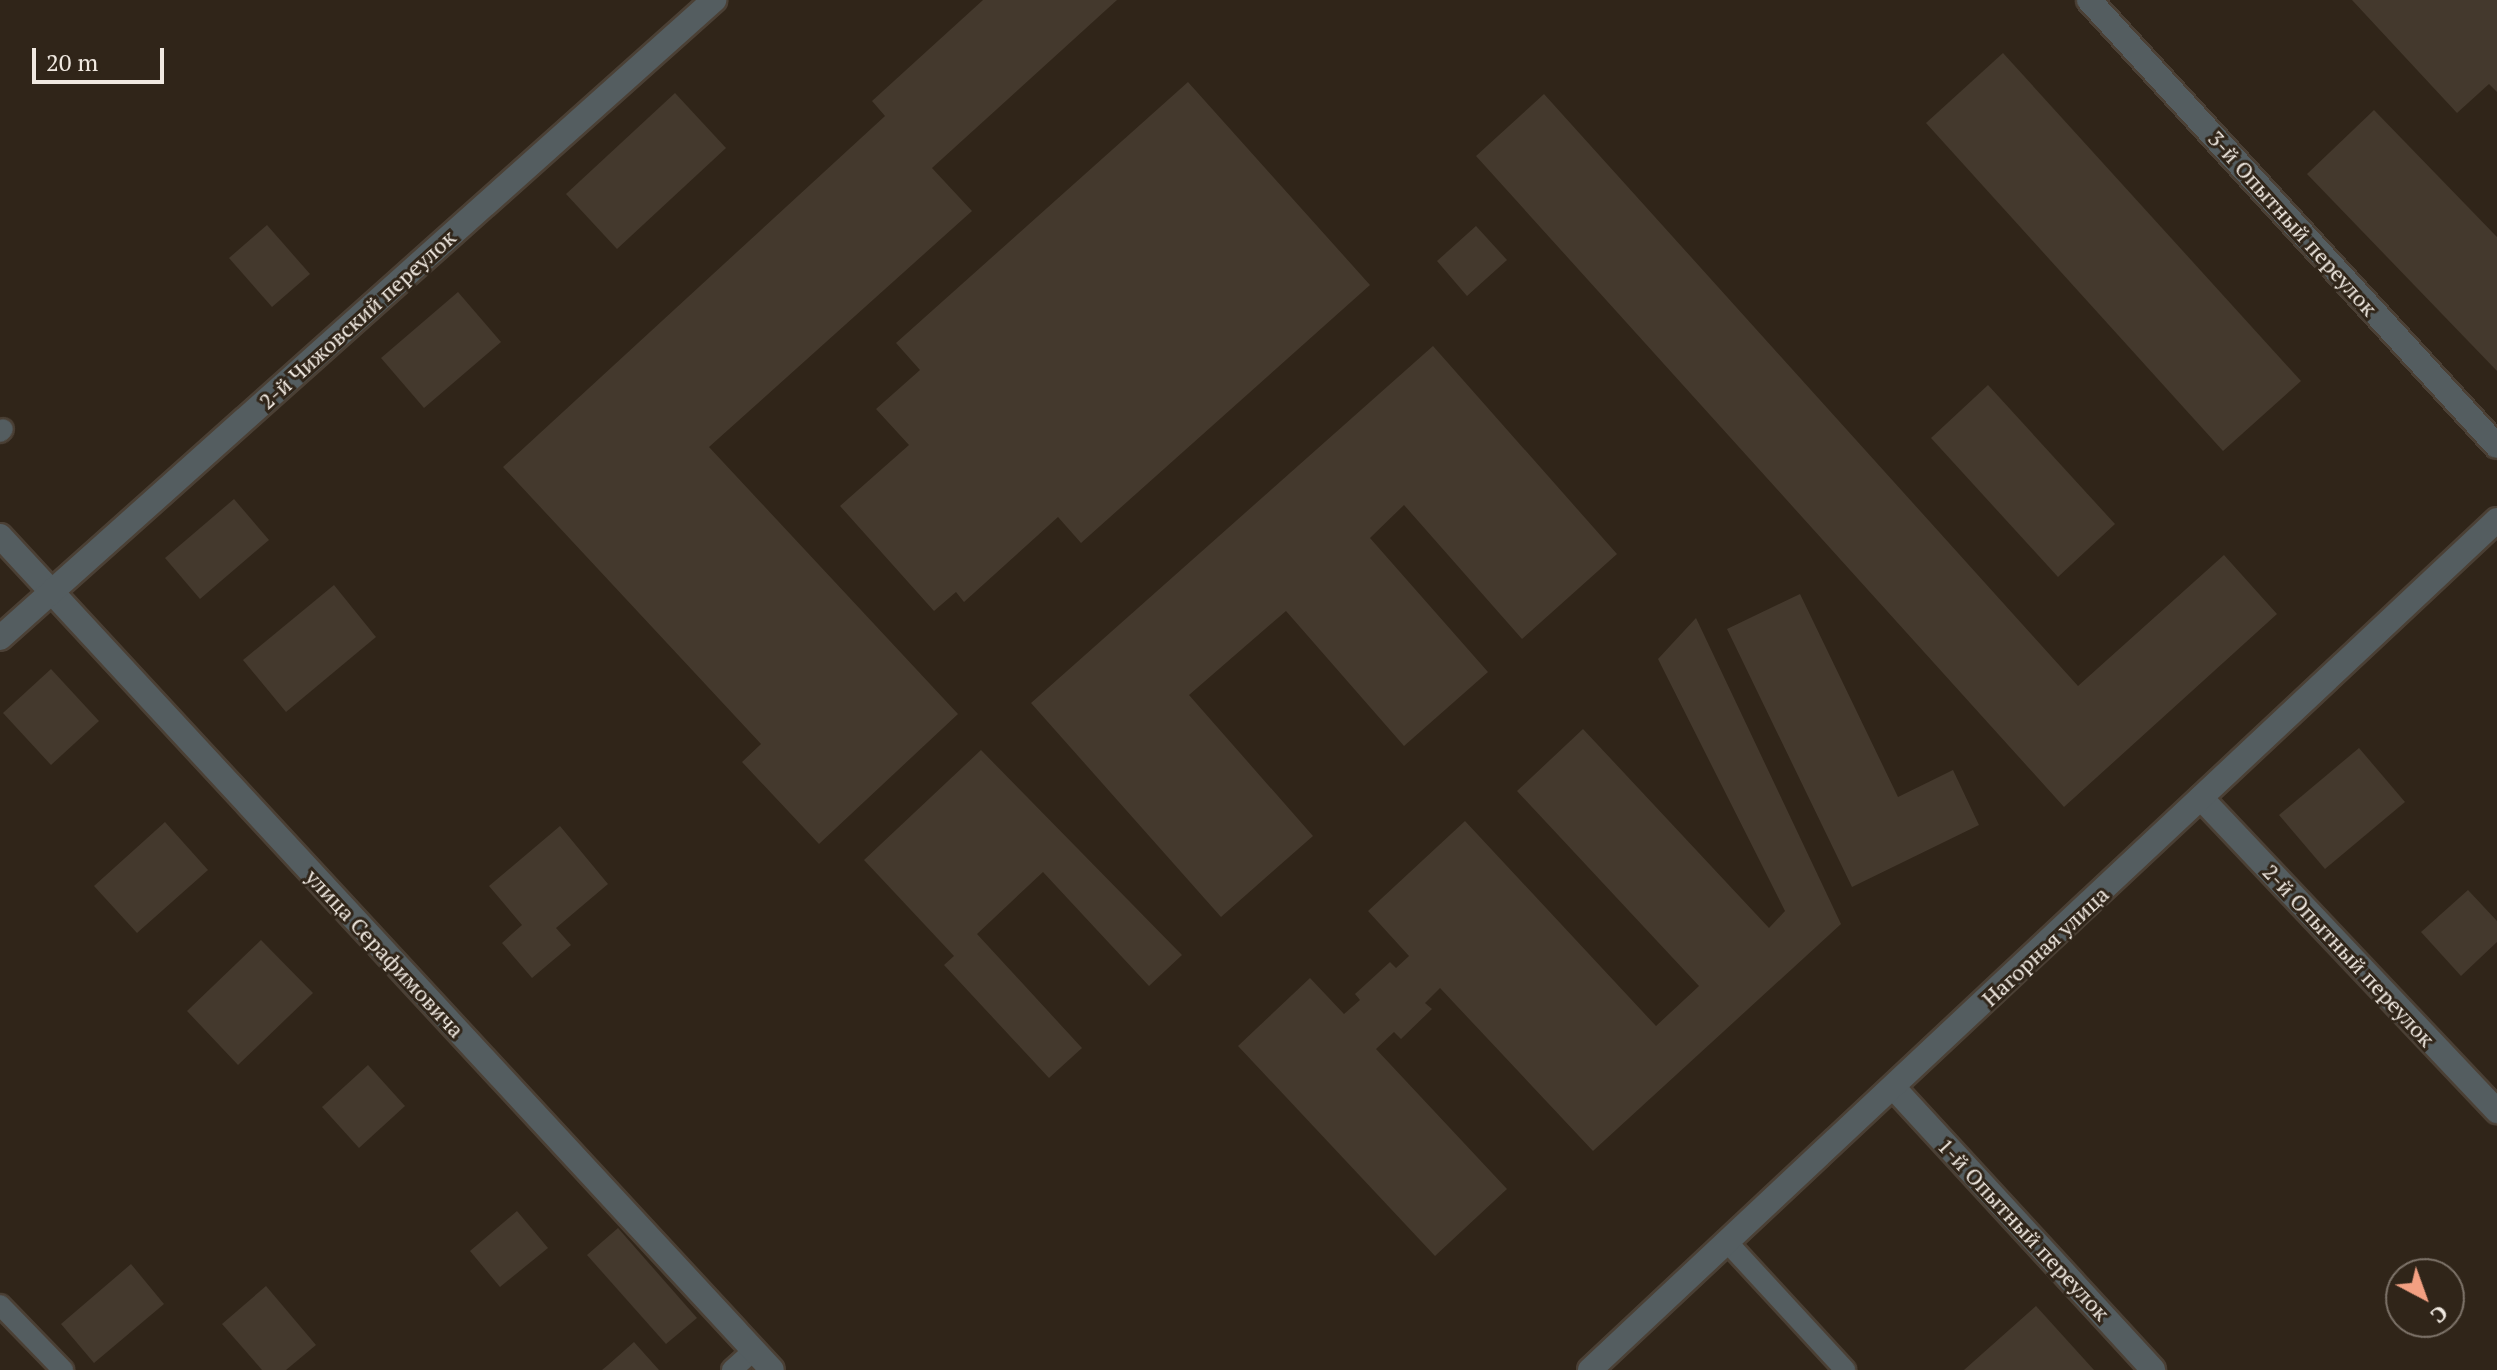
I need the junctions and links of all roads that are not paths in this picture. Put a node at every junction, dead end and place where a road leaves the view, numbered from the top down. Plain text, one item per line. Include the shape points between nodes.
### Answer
1 (714, 0) edge
2 (2089, 0) edge
3 (2497, 446) edge
4 (2497, 520) edge
5 (0, 536) edge
6 (50, 592) junction
7 (0, 638) edge
8 (2201, 798) junction
9 (1894, 1088) junction
10 (2497, 1111) edge
11 (1728, 1243) junction
12 (0, 1305) edge
13 (754, 1350) junction
14 (63, 1370) edge
15 (732, 1370) edge
16 (772, 1370) edge
17 (1590, 1370) edge
18 (1845, 1370) edge
19 (2153, 1370) edge

1 - 6 street, 2-й Чижовский переулок
2 - 3 street, 3-й Опытный переулок
4 - 8 street, Нагорная улица
5 - 6 street, улица Серафимовича
6 - 7 street, 2-й Чижовский переулок
6 - 13 street, улица Серафимовича
8 - 9 street, Нагорная улица
8 - 10 street, 2-й Опытный переулок
9 - 11 street, Нагорная улица
9 - 19 street, 1-й Опытный переулок
11 - 17 street, Нагорная улица
11 - 18 lane
12 - 14 lane
13 - 15 lane
13 - 16 street, улица Серафимовича

